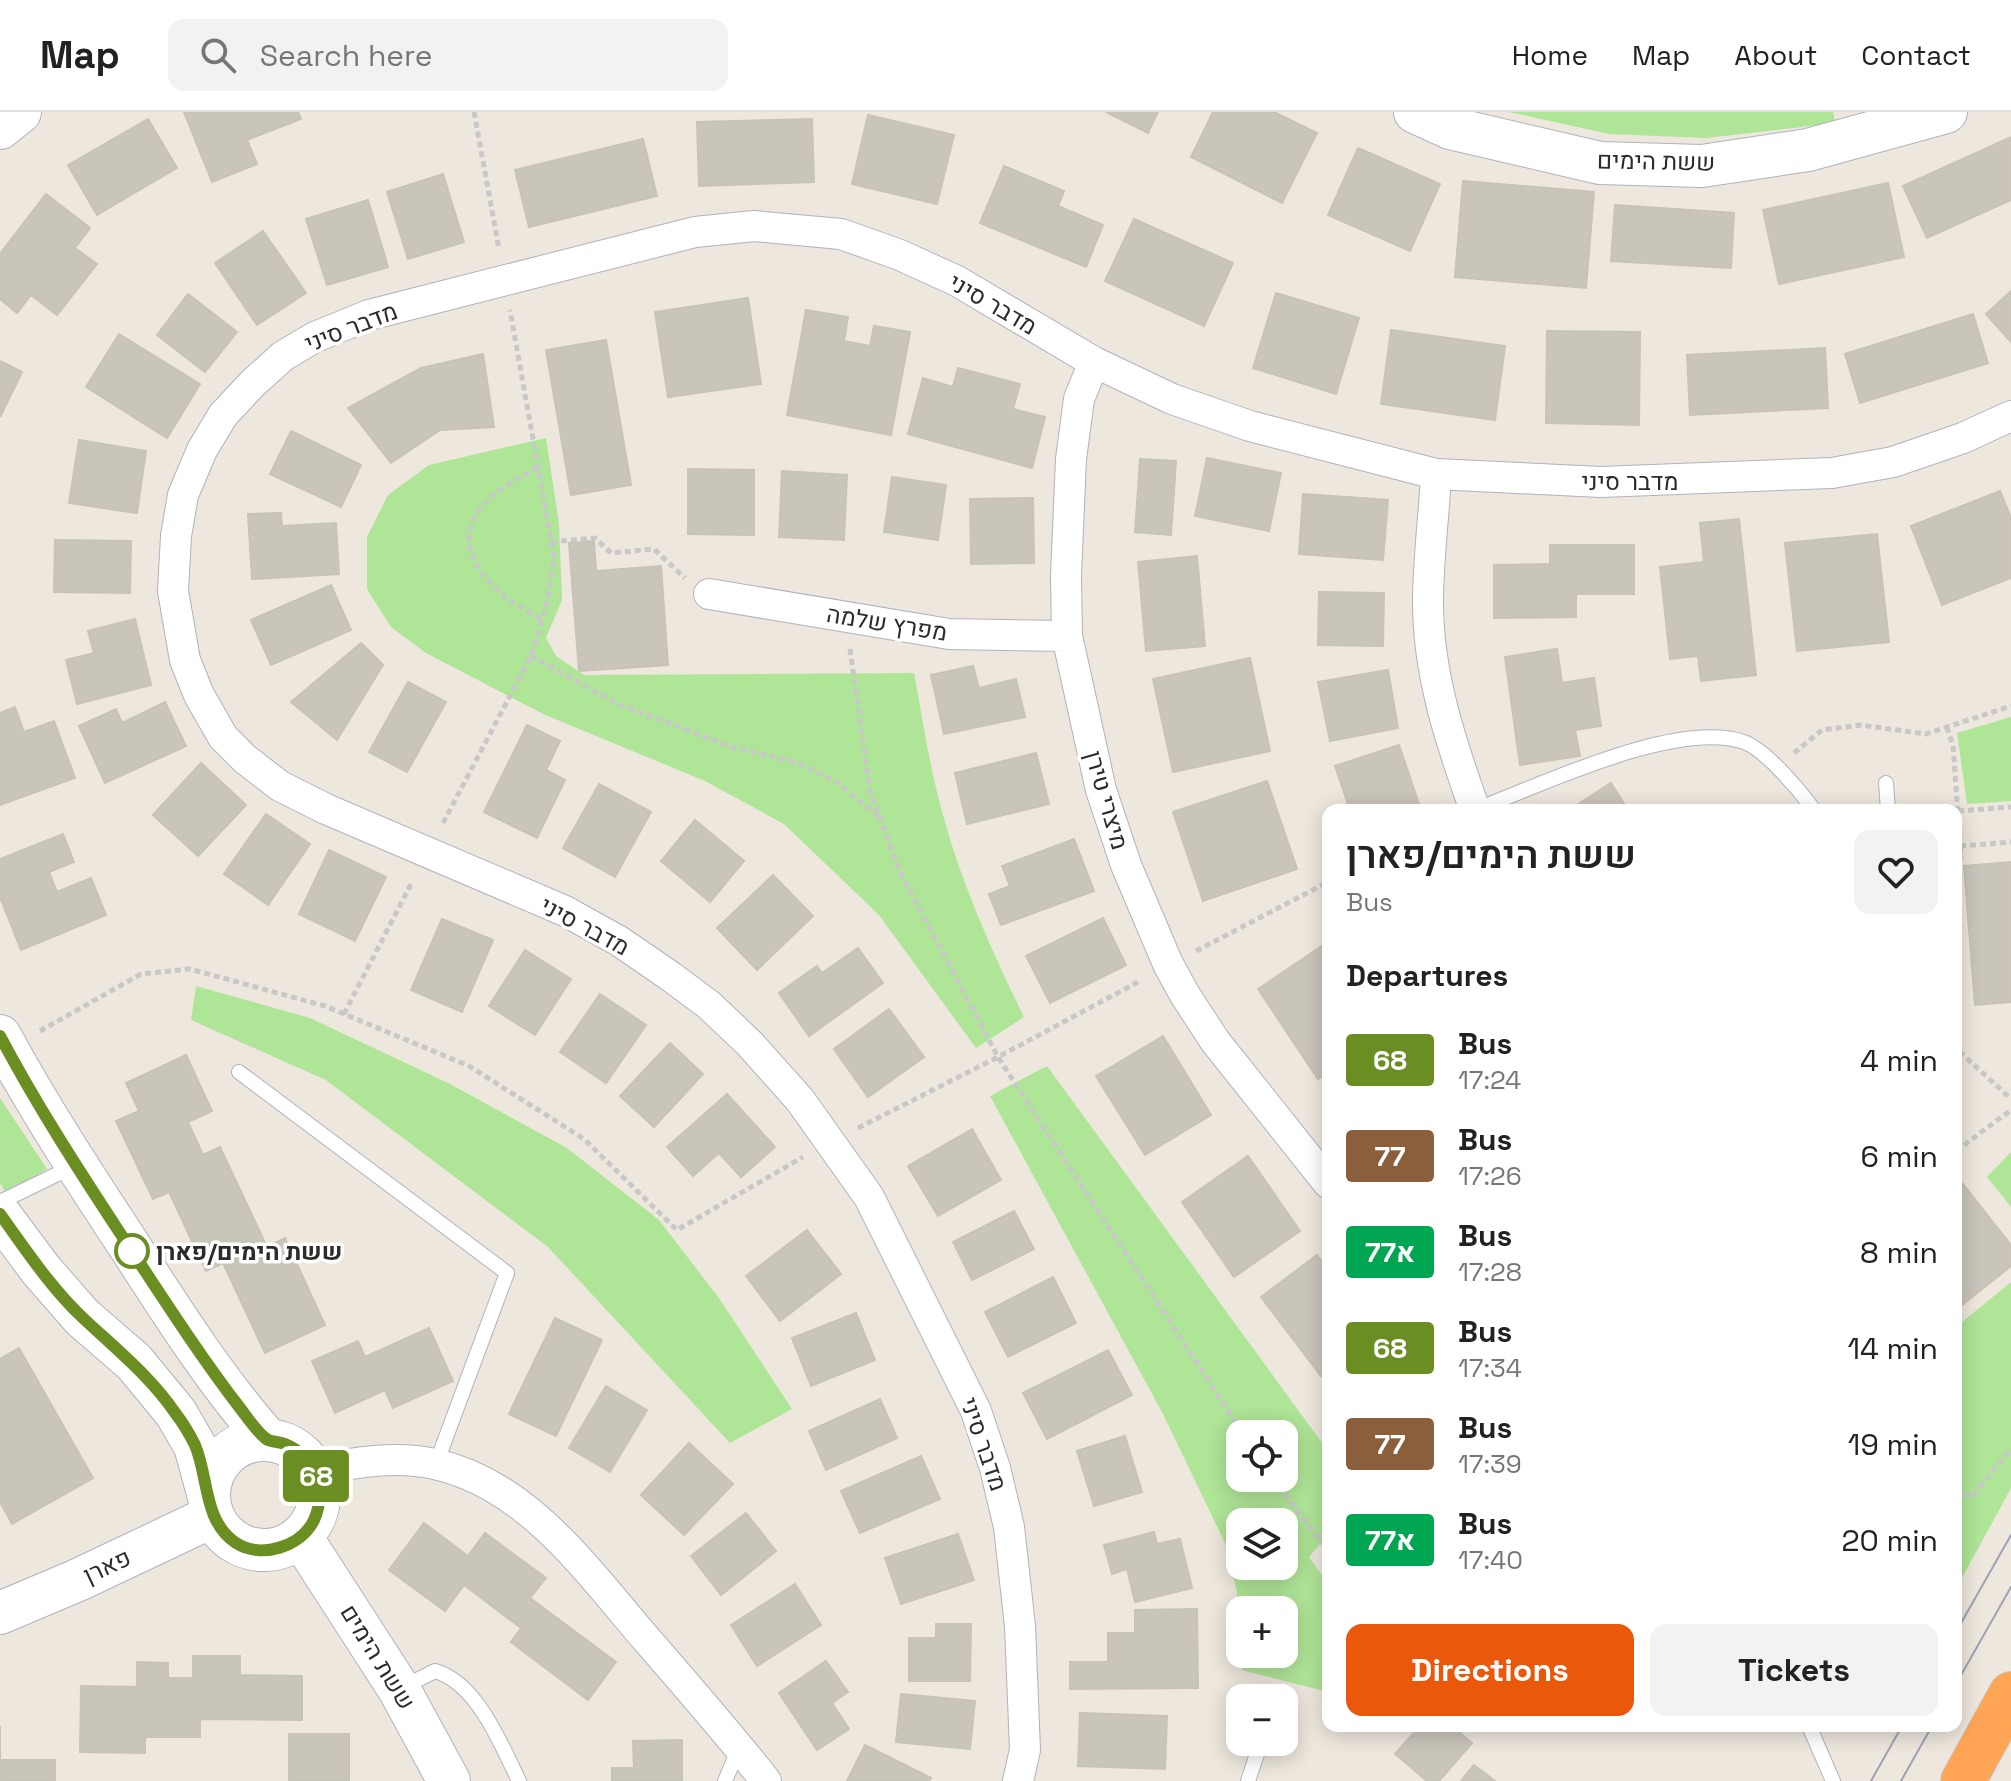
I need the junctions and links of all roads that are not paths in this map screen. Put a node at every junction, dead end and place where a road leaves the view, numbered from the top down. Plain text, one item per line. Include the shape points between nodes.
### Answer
1 (20, 112) edge
2 (1415, 112) edge
3 (1946, 112) edge
4 (0, 128) edge
5 (1094, 362) junction
6 (2011, 416) edge
7 (1436, 474) junction
8 (709, 594) road end
9 (1067, 636) junction
10 (1886, 783) dead end
11 (1473, 804) edge
12 (1491, 804) edge
13 (1809, 804) edge
14 (1888, 804) edge
15 (4, 1043) edge
16 (239, 1072) dead end
17 (76, 1165) junction
18 (1322, 1175) edge
19 (0, 1202) edge
20 (0, 1215) edge
21 (267, 1439) junction
22 (436, 1464) junction
23 (314, 1470) junction
24 (211, 1507) junction
25 (301, 1537) junction
26 (0, 1613) edge
27 (399, 1689) junction
28 (2011, 1694) edge
29 (1812, 1732) edge
30 (740, 1747) junction
31 (1256, 1756) edge
32 (449, 1781) edge
33 (519, 1781) edge
34 (725, 1781) edge
35 (766, 1781) edge
36 (1018, 1781) edge
37 (1248, 1781) edge
38 (1833, 1781) edge
39 (1963, 1781) edge

1 - 4 street
2 - 3 street, ששת הימים via 1450,128 1600,163 1702,166 1808,150 1853,131
5 - 7 street, מדבר סיני via 1172,399 1250,426
5 - 9 street, מיצרי טירן via 1079,399 1071,459
5 - 36 street, מדבר סיני via 957,281 841,234 754,226 695,232 369,315 283,356 223,415 202,450 183,495 173,591 185,660 199,695 223,737 245,759 280,786 326,809 565,911 619,941 709,1005 750,1044 832,1141 869,1197 976,1411 995,1468 1009,1527 1020,1626 1025,1750
6 - 7 street, מדבר סיני via 1893,462 1832,473 1617,482
7 - 11 street via 1428,604 1436,679 1446,727
8 - 9 street, מפרץ שלמה via 949,634
9 - 18 street, מיצרי טירן via 1101,790 1168,964 1215,1041
10 - 14 lane
12 - 13 lane via 1630,751 1699,736 1746,743 1792,781
15 - 17 street
16 - 22 lane via 507,1273
17 - 19 lane
17 - 21 street via 214,1373
20 - 24 street via 82,1317 134,1362 176,1413 195,1446
21 - 23 street via 302,1454
21 - 24 street via 234,1448 220,1461 211,1478
22 - 23 street via 396,1459
22 - 30 street via 483,1481 526,1509
23 - 25 street via 319,1504
24 - 25 street via 223,1533 239,1545 257,1550 284,1547
24 - 26 street, פארן via 64,1586
25 - 27 street, ששת הימים
27 - 32 street, ששת הימים
27 - 33 lane via 435,1671 451,1675 469,1693
28 - 39 highway
29 - 38 lane
30 - 34 lane
30 - 35 street
31 - 37 lane

